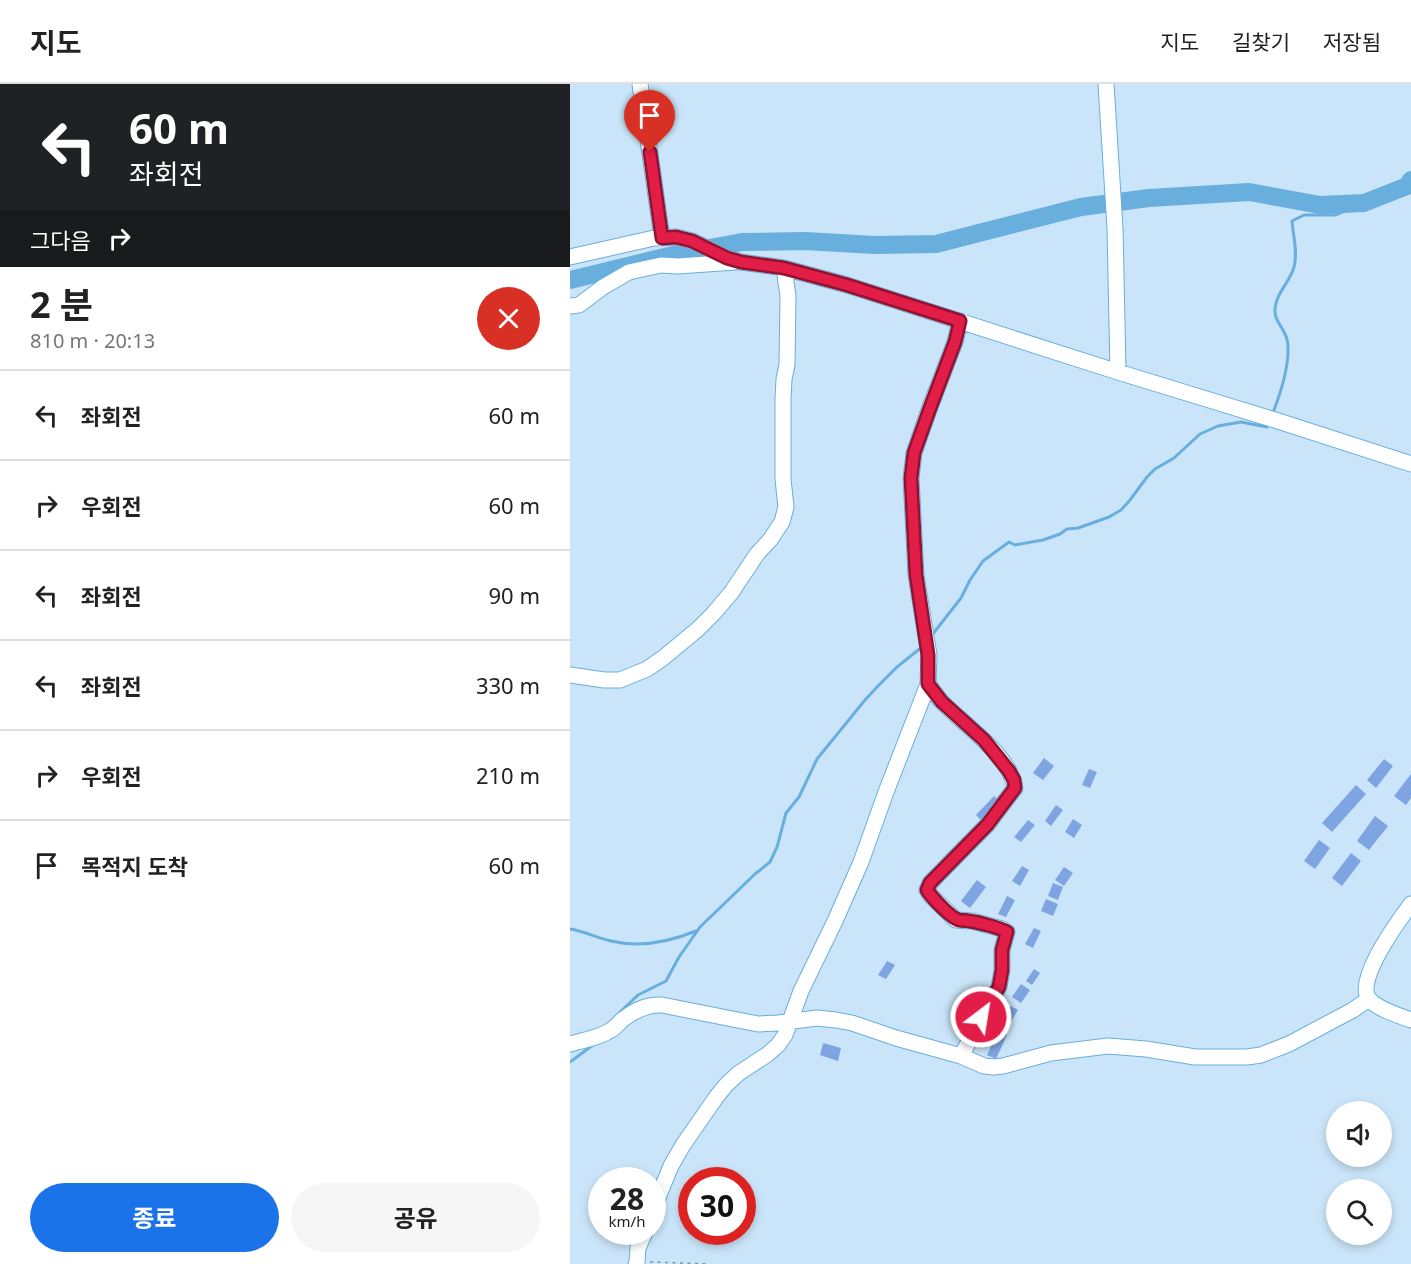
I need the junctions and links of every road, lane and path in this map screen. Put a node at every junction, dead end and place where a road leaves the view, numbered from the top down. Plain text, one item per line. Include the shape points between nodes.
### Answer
1 (640, 84) edge
2 (1106, 84) edge
3 (662, 238) junction
4 (570, 257) edge
5 (741, 262) junction
6 (784, 268) junction
7 (570, 306) edge
8 (960, 321) junction
9 (1118, 372) junction
10 (1411, 464) edge
11 (570, 675) edge
12 (928, 684) junction
13 (1411, 904) edge
14 (1369, 999) junction
15 (792, 1020) junction
16 (1411, 1020) edge
17 (570, 1044) edge
18 (961, 1056) junction
19 (666, 1178) edge
20 (639, 1245) edge
21 (637, 1263) edge
22 (710, 1264) edge

1 - 3 street
2 - 9 street
3 - 4 street
3 - 5 street via 692,241
5 - 6 street
5 - 7 street via 661,265 629,272 579,305
6 - 8 street
6 - 11 street via 788,306 783,399 786,507 782,522 713,614 663,658 620,680
8 - 9 street
8 - 12 street via 914,453 911,478
9 - 10 street
12 - 15 street via 861,861 801,991
12 - 18 street via 984,740 1009,771 1015,788 927,890 957,920 1007,932 999,987
13 - 14 street via 1388,936 1367,980 1365,990
14 - 16 street
14 - 18 street via 1289,1044 1247,1058 1195,1057 1108,1046 1051,1053 993,1067
15 - 17 street via 758,1024 651,1004 597,1037
15 - 18 street via 817,1018 852,1023
15 - 19 street via 778,1045 717,1096 683,1145
20 - 21 street
21 - 22 path

